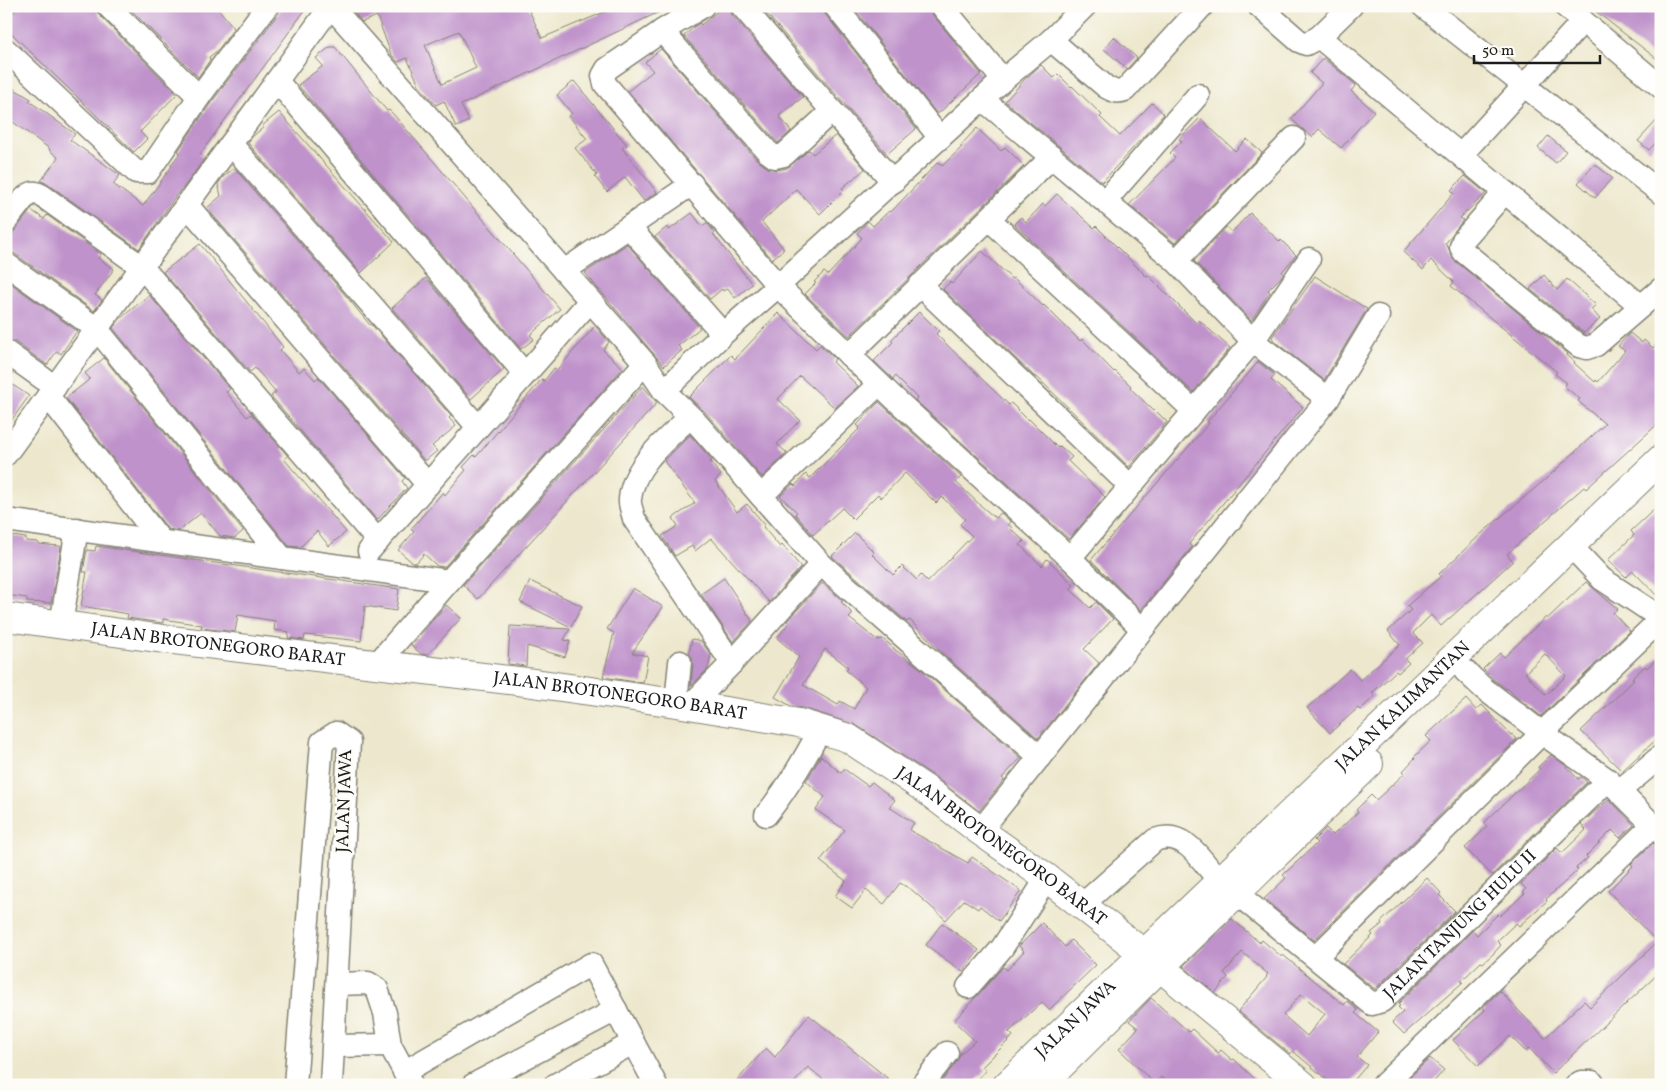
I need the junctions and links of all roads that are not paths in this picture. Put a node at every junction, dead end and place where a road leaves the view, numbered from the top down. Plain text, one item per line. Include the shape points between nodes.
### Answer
1 (108, 6) edge
2 (331, 6) edge
3 (702, 6) edge
4 (742, 6) edge
5 (835, 6) edge
6 (942, 6) edge
7 (1085, 6) edge
8 (1202, 6) edge
9 (1259, 6) edge
10 (1351, 6) edge
11 (1424, 6) edge
12 (1565, 6) edge
13 (256, 11) edge
14 (1583, 21) junction
15 (662, 31) junction
16 (1319, 37) junction
17 (1051, 40) junction
18 (6, 50) edge
19 (1003, 80) junction
20 (277, 81) junction
21 (1524, 86) junction
22 (1661, 87) edge
23 (1198, 95) dead end
24 (199, 97) junction
25 (982, 99) junction
26 (832, 111) junction
27 (940, 138) junction
28 (1294, 138) dead end
29 (230, 144) junction
30 (1461, 155) junction
31 (1052, 157) junction
32 (893, 182) junction
33 (692, 184) junction
34 (1505, 192) junction
35 (1661, 193) edge
36 (1106, 200) junction
37 (187, 205) junction
38 (988, 219) junction
39 (6, 221) edge
40 (629, 227) junction
41 (1309, 259) dead end
42 (1176, 261) junction
43 (6, 264) edge
44 (142, 266) junction
45 (564, 271) junction
46 (920, 285) junction
47 (778, 286) junction
48 (1661, 289) edge
49 (590, 301) junction
50 (1641, 306) junction
51 (1378, 316) dead end
52 (97, 329) junction
53 (723, 334) junction
54 (1253, 341) junction
55 (6, 352) edge
56 (849, 355) junction
57 (645, 363) junction
58 (526, 374) junction
59 (879, 384) junction
60 (664, 391) junction
61 (51, 392) junction
62 (1328, 400) junction
63 (1194, 411) junction
64 (690, 417) junction
65 (478, 427) junction
66 (6, 454) edge
67 (1661, 459) edge
68 (1661, 482) edge
69 (428, 485) junction
70 (1130, 486) junction
71 (761, 496) junction
72 (6, 520) edge
73 (77, 530) junction
74 (161, 541) junction
75 (378, 541) junction
76 (1576, 552) junction
77 (282, 558) junction
78 (1070, 558) junction
79 (822, 564) junction
80 (355, 568) junction
81 (449, 581) junction
82 (6, 617) edge
83 (1661, 619) edge
84 (60, 624) junction
85 (1142, 629) junction
86 (680, 662) dead end
87 (732, 662) junction
88 (377, 664) junction
89 (1465, 671) junction
90 (683, 704) junction
91 (820, 730) junction
92 (1542, 733) junction
93 (1366, 753) junction
94 (1661, 756) edge
95 (1040, 757) junction
96 (1613, 786) junction
97 (766, 815) dead end
98 (1656, 829) edge
99 (980, 831) junction
100 (1047, 878) junction
101 (1227, 887) junction
102 (1082, 905) junction
103 (1316, 957) junction
104 (1151, 960) junction
105 (968, 987) dead end
106 (337, 994) junction
107 (301, 1001) junction
108 (616, 1010) junction
109 (633, 1043) junction
110 (390, 1045) junction
111 (334, 1046) junction
112 (947, 1053) dead end
113 (408, 1078) edge
114 (653, 1084) edge
115 (295, 1085) edge
116 (331, 1085) edge
117 (473, 1085) edge
118 (555, 1085) edge
119 (922, 1085) edge
120 (1007, 1085) edge
121 (1041, 1085) edge
122 (1303, 1085) edge
123 (1383, 1085) edge
124 (1576, 1085) edge
125 (1594, 1085) edge

1 - 24 street
2 - 20 street
2 - 45 street
3 - 15 street
4 - 26 street
5 - 27 street
6 - 19 street
7 - 17 street
8 - 17 street via 1125,90 1115,92 1106,87
9 - 16 street via 1299,41 1306,44
10 - 16 street
11 - 21 street
12 - 14 street
13 - 24 street
14 - 21 street
14 - 22 street
15 - 26 street via 768,152 776,156 784,155
15 - 33 street via 607,70 603,80
16 - 30 street
17 - 19 street
18 - 24 street via 139,173 148,172
19 - 25 street
20 - 29 street
20 - 58 street
21 - 30 street
21 - 35 street
23 - 36 street
25 - 27 street
25 - 31 street
26 - 32 street
27 - 32 street
28 - 42 street
29 - 37 street
29 - 65 street
30 - 34 street
31 - 36 street
31 - 38 street
32 - 47 street
33 - 40 street
33 - 47 street
34 - 50 street
34 - 50 street via 1463,240 1464,252 1579,346 1596,345
36 - 42 street
37 - 44 street
37 - 69 street
38 - 46 street
38 - 63 street
39 - 44 street via 26,196 36,193
40 - 45 street
40 - 53 street
41 - 54 street
42 - 54 street
43 - 52 street
44 - 52 street
44 - 75 street
45 - 49 street
46 - 56 street
46 - 70 street
47 - 53 street
47 - 56 street
48 - 50 street
49 - 57 street
49 - 58 street
51 - 62 street
52 - 61 street
52 - 77 street
53 - 60 street
54 - 62 street
54 - 63 street
55 - 61 street
56 - 59 street
57 - 60 street
57 - 81 street
58 - 65 street
59 - 71 street
59 - 78 street
60 - 64 street
61 - 66 street
61 - 74 street
62 - 85 street
63 - 70 street
64 - 71 street
64 - 87 street via 643,467 630,500 634,518
65 - 69 street
67 - 76 main road, JALAN KALIMANTAN
68 - 76 main road, JALAN KALIMANTAN
69 - 75 street
70 - 78 street
71 - 79 street
72 - 73 street
73 - 74 street
73 - 84 street
74 - 77 street
75 - 80 street
76 - 83 street via 1602,579
76 - 89 main road, JALAN KALIMANTAN
76 - 93 main road, JALAN KALIMANTAN
77 - 80 street
78 - 85 street
79 - 87 street
79 - 95 street
80 - 81 street
81 - 88 street
82 - 84 main road, JALAN BROTONEGORO BARAT
83 - 92 street
84 - 88 main road, JALAN BROTONEGORO BARAT
85 - 95 street
86 - 90 street
87 - 90 street
88 - 90 main road, JALAN BROTONEGORO BARAT
89 - 92 street
89 - 93 main road, JALAN KALIMANTAN
90 - 91 main road, JALAN BROTONEGORO BARAT via 798,723
91 - 97 street via 785,792
91 - 99 main road, JALAN BROTONEGORO BARAT via 848,738 925,789
92 - 96 street
92 - 103 street
93 - 101 main road, JALAN KALIMANTAN
94 - 96 street, JALAN TANJUNG HULU II
95 - 99 street
96 - 98 street
96 - 103 street, JALAN TANJUNG HULU II via 1382,1001 1372,1004 1364,999
98 - 123 street via 1620,857
99 - 100 main road, JALAN BROTONEGORO BARAT
100 - 102 main road, JALAN BROTONEGORO BARAT
100 - 105 street via 1002,948
101 - 102 street, JALAN TANJUNG HULU II via 1188,844 1165,836 1156,840
101 - 103 street, JALAN TANJUNG HULU II
101 - 104 main road, JALAN KALIMANTAN
102 - 104 main road, JALAN BROTONEGORO BARAT
104 - 120 main road, JALAN JAWA
104 - 121 main road, JALAN JAWA
104 - 122 main road, JALAN BROTONEGORO BARAT
106 - 107 street
106 - 107 street, JALAN JAWA via 349,742 336,733 322,742
106 - 110 street via 368,983 377,989
106 - 111 street, JALAN JAWA
107 - 115 street, JALAN JAWA
108 - 109 street
108 - 113 street via 590,964
108 - 117 street
109 - 114 street
109 - 118 street
110 - 111 street
110 - 113 street
111 - 116 street, JALAN JAWA
112 - 119 street
124 - 125 street via 1580,1082 1592,1082

